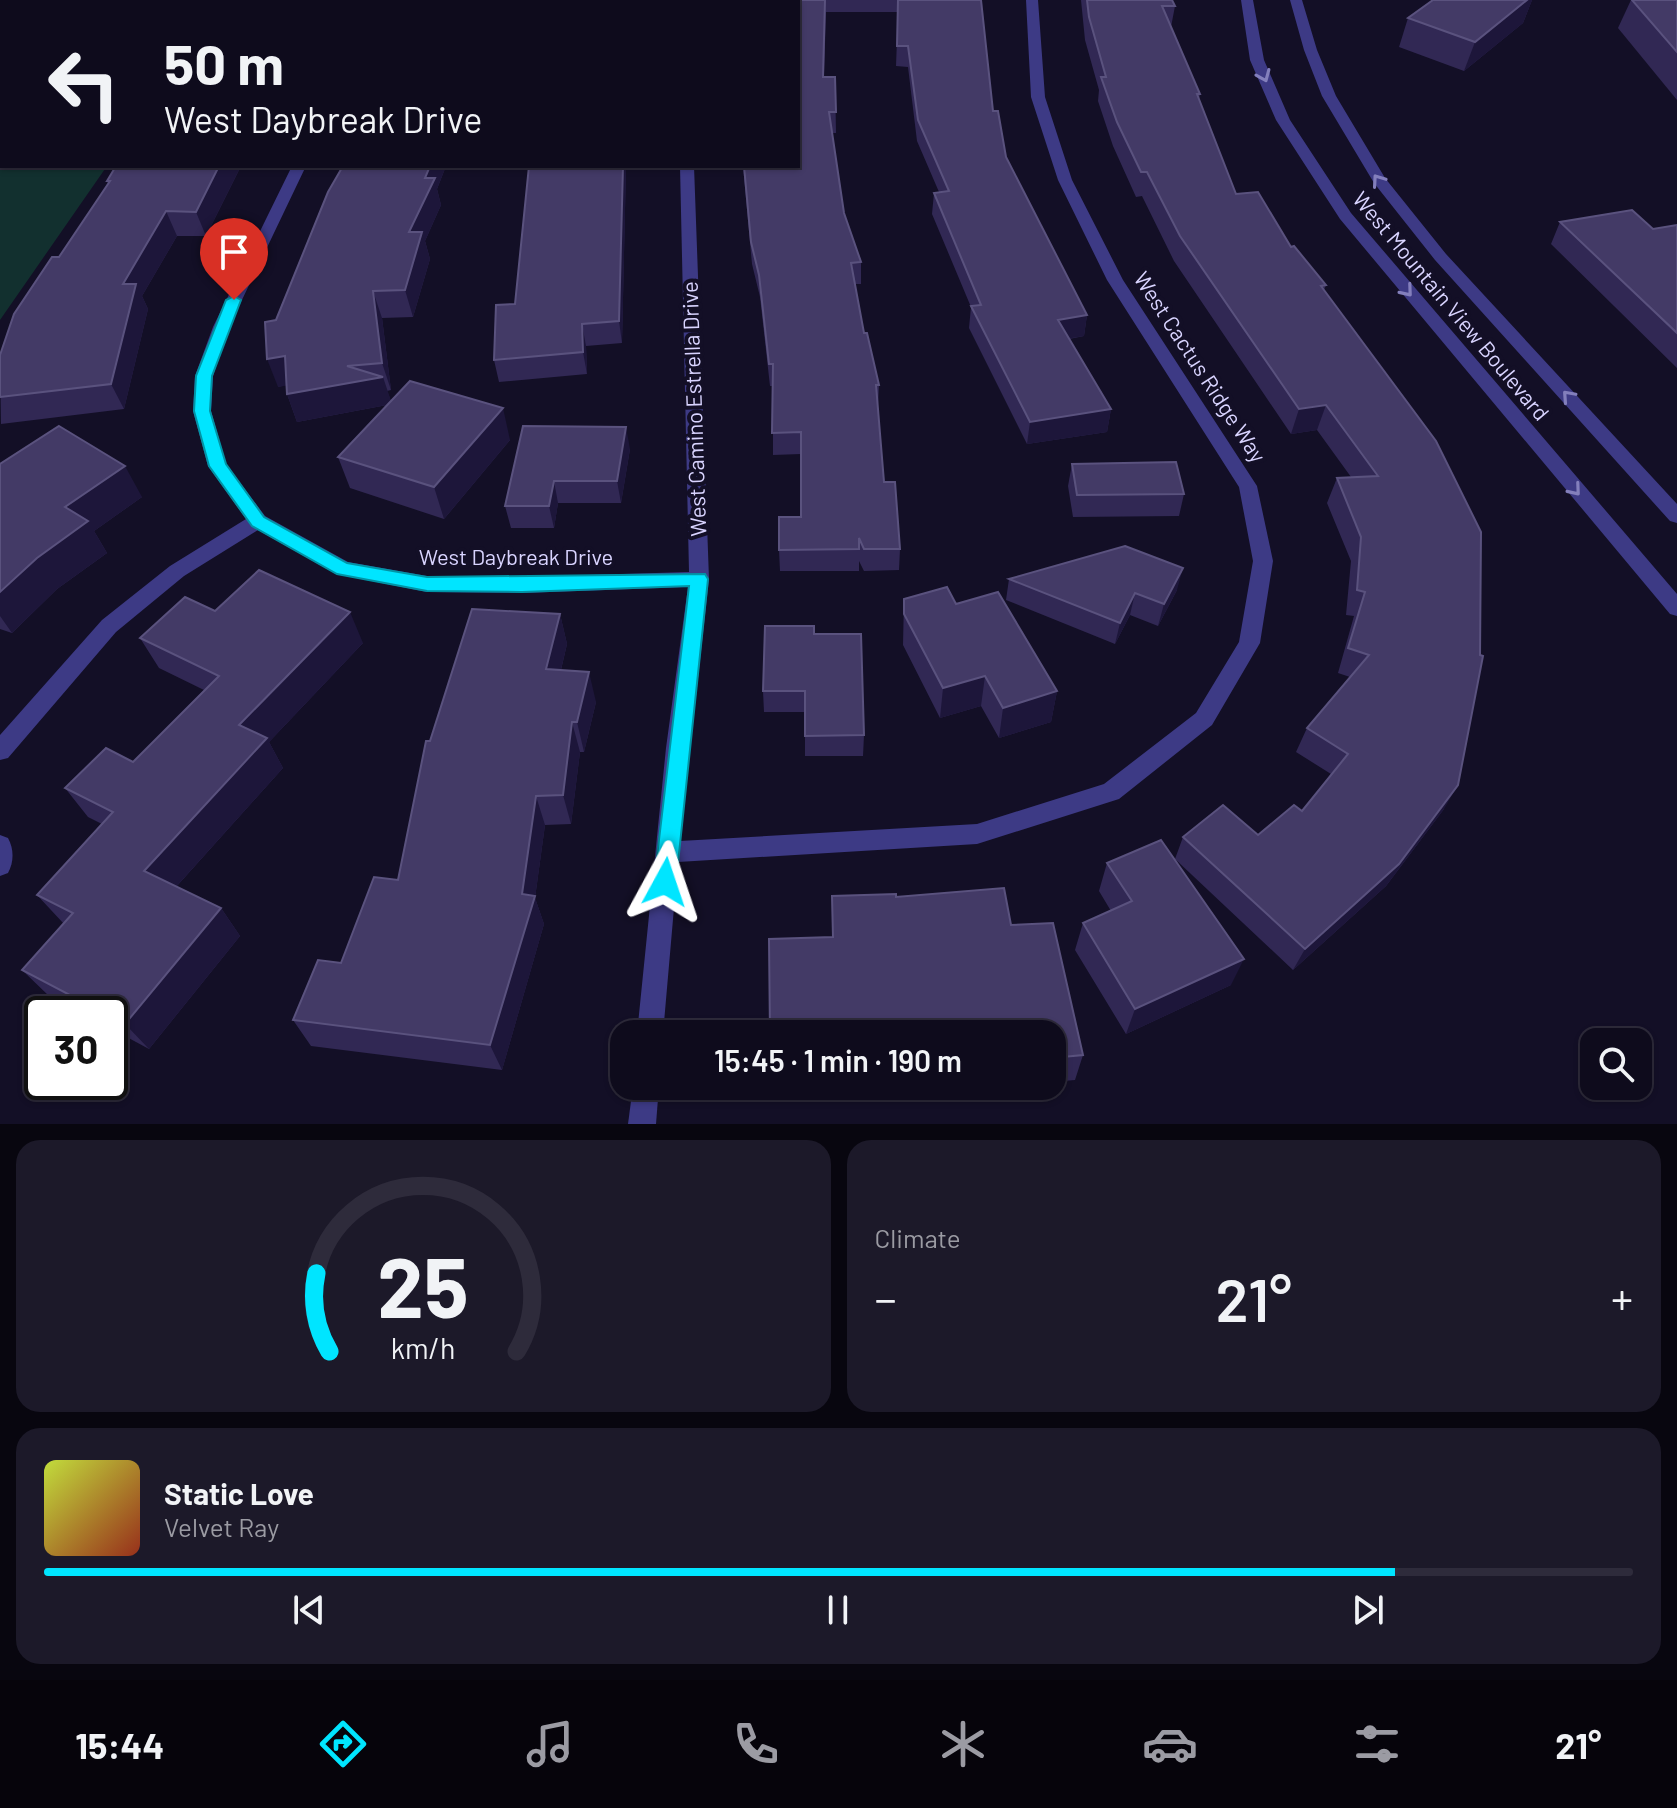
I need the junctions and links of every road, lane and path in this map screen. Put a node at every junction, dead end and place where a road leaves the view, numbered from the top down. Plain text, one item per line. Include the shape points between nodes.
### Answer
1 (1032, 0) edge
2 (1247, 0) edge
3 (1296, 0) edge
4 (298, 168) edge
5 (687, 168) edge
6 (1677, 516) edge
7 (258, 521) junction
8 (699, 579) junction
9 (1677, 608) edge
10 (0, 751) edge
11 (0, 845) edge
12 (667, 852) junction
13 (0, 865) edge
14 (651, 1020) edge
15 (645, 1100) edge
16 (642, 1124) edge

1 - 12 street, West Cactus Ridge Way via 1038,97 1065,180 1115,280 1248,486 1263,561 1249,643 1204,719 1111,792 977,834
2 -> 9 street, West Mountain View Boulevard via 1257,60 1283,120 1345,216
6 -> 3 street, West Mountain View Boulevard via 1437,254 1377,179 1331,104
4 - 7 street, West Daybreak Drive via 221,327 204,376 202,411 217,466
5 - 8 street, West Camino Estrella Drive
7 - 8 street, West Daybreak Drive via 343,569 427,584
7 - 10 street via 177,571 109,626
8 - 12 street, West Camino Estrella Drive
11 - 13 street
12 - 14 street, West Camino Estrella Drive
15 - 16 street

